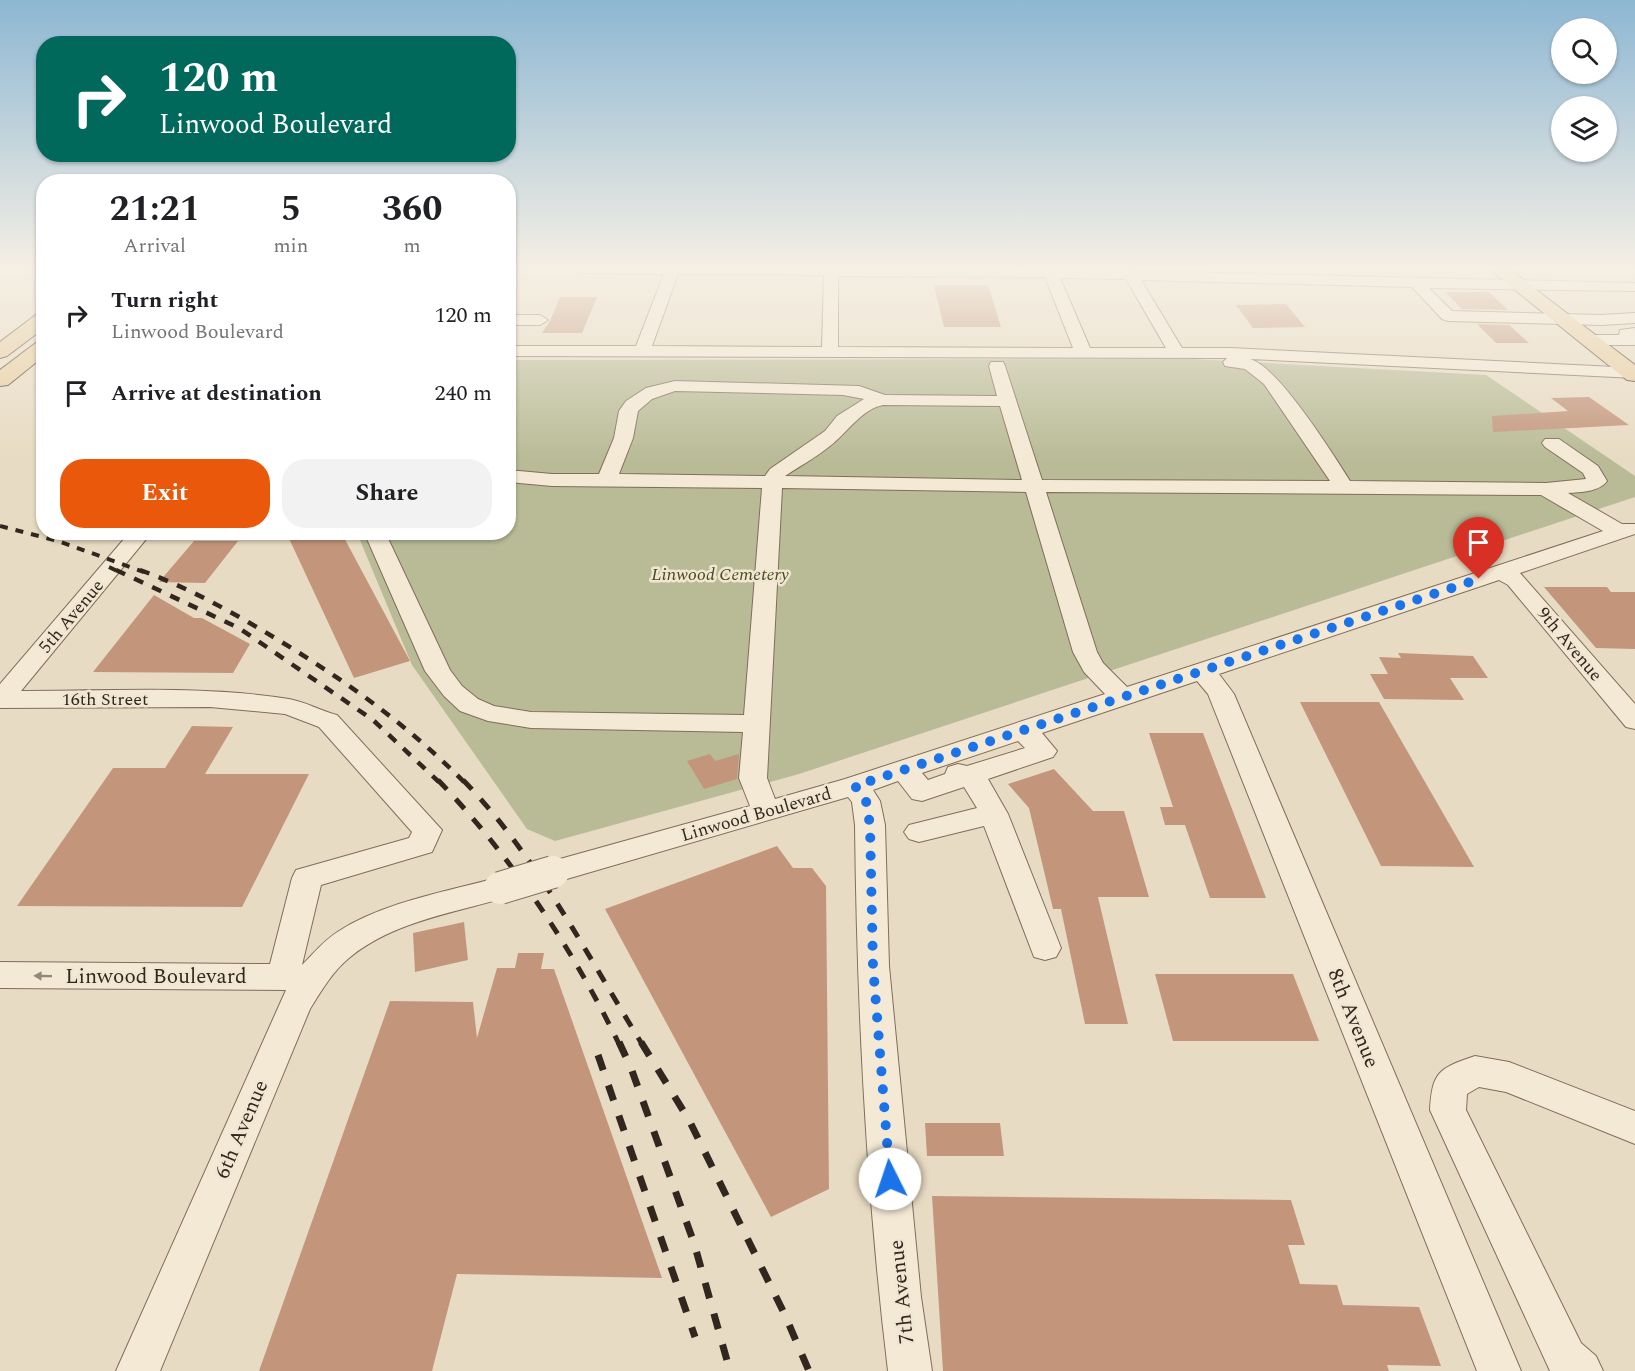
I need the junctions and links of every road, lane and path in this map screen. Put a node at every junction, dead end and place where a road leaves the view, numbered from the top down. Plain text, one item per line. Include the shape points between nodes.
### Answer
1 (25, 333) edge
2 (649, 333) edge
3 (830, 333) edge
4 (1076, 333) edge
5 (1164, 333) edge
6 (1580, 333) edge
7 (1635, 333) edge
8 (1589, 340) junction
9 (1635, 340) edge
10 (516, 351) edge
11 (0, 352) edge
12 (36, 352) edge
13 (642, 352) junction
14 (830, 352) junction
15 (1177, 353) junction
16 (1084, 354) junction
17 (516, 362) edge
18 (996, 366) junction
19 (1634, 374) edge
20 (0, 380) edge
21 (883, 399) junction
22 (1008, 401) junction
23 (1552, 444) dead end
24 (516, 477) edge
25 (616, 480) junction
26 (772, 482) junction
27 (1035, 486) junction
28 (1343, 486) junction
29 (1546, 489) junction
30 (1619, 527) edge
31 (135, 540) edge
32 (378, 540) edge
33 (1501, 572) junction
34 (1200, 671) junction
35 (1123, 697) junction
36 (0, 699) edge
37 (1632, 713) edge
38 (756, 724) junction
39 (1023, 730) junction
40 (944, 756) junction
41 (904, 770) junction
42 (966, 777) junction
43 (855, 786) junction
44 (766, 811) junction
45 (994, 814) junction
46 (919, 832) dead end
47 (388, 922) joint
48 (1045, 948) dead end
49 (0, 975) edge
50 (297, 977) junction
51 (1635, 1128) edge
52 (138, 1371) edge
53 (910, 1371) edge
54 (1499, 1371) edge
55 (1581, 1371) edge

1 - 11 main road
2 - 13 street
3 - 14 street
4 - 16 street
5 - 15 street
6 - 8 main road
7 - 9 street via 1626,333
8 - 9 street
8 - 19 main road
10 - 13 street
12 - 20 main road
13 - 14 street
14 - 16 street
15 - 16 street
15 - 19 street
17 - 18 street
18 - 22 street
18 - 28 street via 1250,364 1270,380
21 - 22 street
21 - 25 street via 843,390 662,388 629,409 625,436 609,476
21 - 26 street via 871,402 844,420 832,435 777,474
22 - 27 street
23 - 29 street via 1591,470 1597,481 1585,486
24 - 25 street
25 - 26 street
26 - 27 street
26 - 38 street
27 - 28 street
27 - 35 street via 1085,652 1093,667
28 - 29 street
29 - 30 street
30 - 33 street, Linwood Boulevard
31 - 36 street, 5th Avenue
32 - 38 street via 438,671 469,705 488,713 531,720
33 - 34 street, Linwood Boulevard
33 - 37 street, 9th Avenue via 1516,580
34 - 35 street, Linwood Boulevard
34 - 54 street, 8th Avenue via 1221,694
35 - 39 street, Linwood Boulevard
36 - 50 street, 16th Street via 210,699 290,707 328,721 427,830 421,845 307,878
38 - 44 street via 753,778
39 - 40 street, Linwood Boulevard
39 - 42 street via 1043,751
40 - 41 street, Linwood Boulevard
40 - 42 street
41 - 42 street via 922,792
41 - 43 street, Linwood Boulevard
42 - 45 street via 983,791
43 - 44 street, Linwood Boulevard
43 - 53 street, 7th Avenue via 866,801 870,825 873,966 900,1297
44 - 47 street, Linwood Boulevard, bridge
45 - 46 street
45 - 48 street
47 - 50 street, 6th Avenue via 361,933
50 -> 49 street, Linwood Boulevard
50 - 52 street, 6th Avenue via 295,1004
51 - 55 street via 1509,1077 1475,1071 1449,1086 1448,1110 1566,1358

